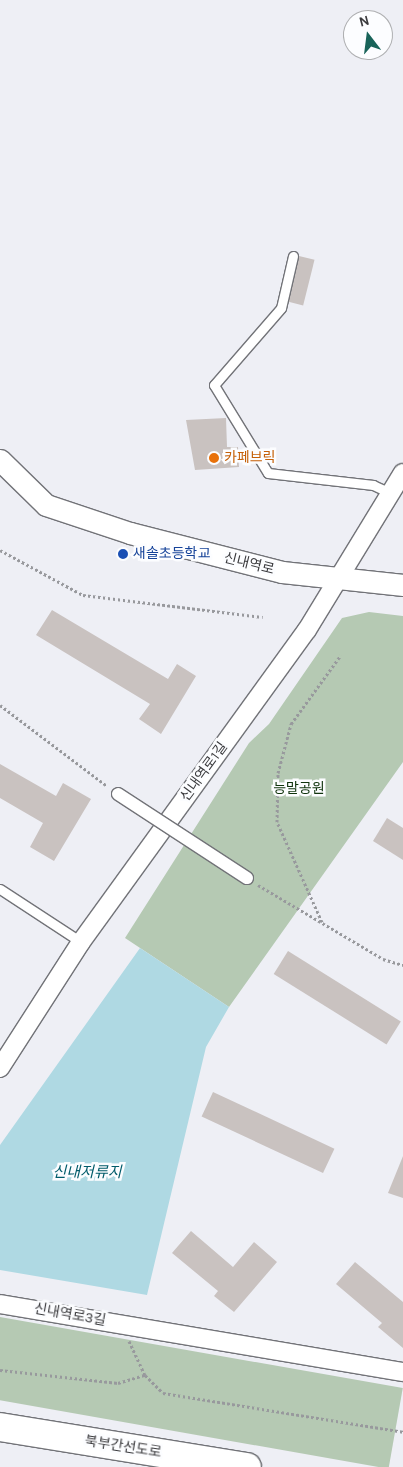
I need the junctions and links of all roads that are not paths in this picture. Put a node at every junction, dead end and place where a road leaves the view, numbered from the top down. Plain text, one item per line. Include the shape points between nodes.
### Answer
1 (293, 256) dead end
2 (0, 460) edge
3 (403, 473) edge
4 (388, 492) junction
5 (338, 578) junction
6 (403, 586) edge
7 (118, 794) road end
8 (247, 878) road end
9 (0, 889) edge
10 (81, 942) junction
11 (0, 1068) edge
12 (0, 1304) edge
13 (403, 1372) edge
14 (0, 1426) edge
15 (247, 1467) edge

1 - 4 lane via 281,308 214,385 268,473 373,485
2 - 5 street, 신내역로 via 46,505 130,533 263,567
3 - 4 street, 신내역로1길
4 - 5 street, 신내역로1길
5 - 6 street, 신내역로
5 - 10 street, 신내역로1길 via 307,630
7 - 8 street, bridge
9 - 10 lane
10 - 11 street, 신내역로1길
12 - 13 street, 신내역로3길 via 134,1331
14 - 15 highway, 북부간선도로

